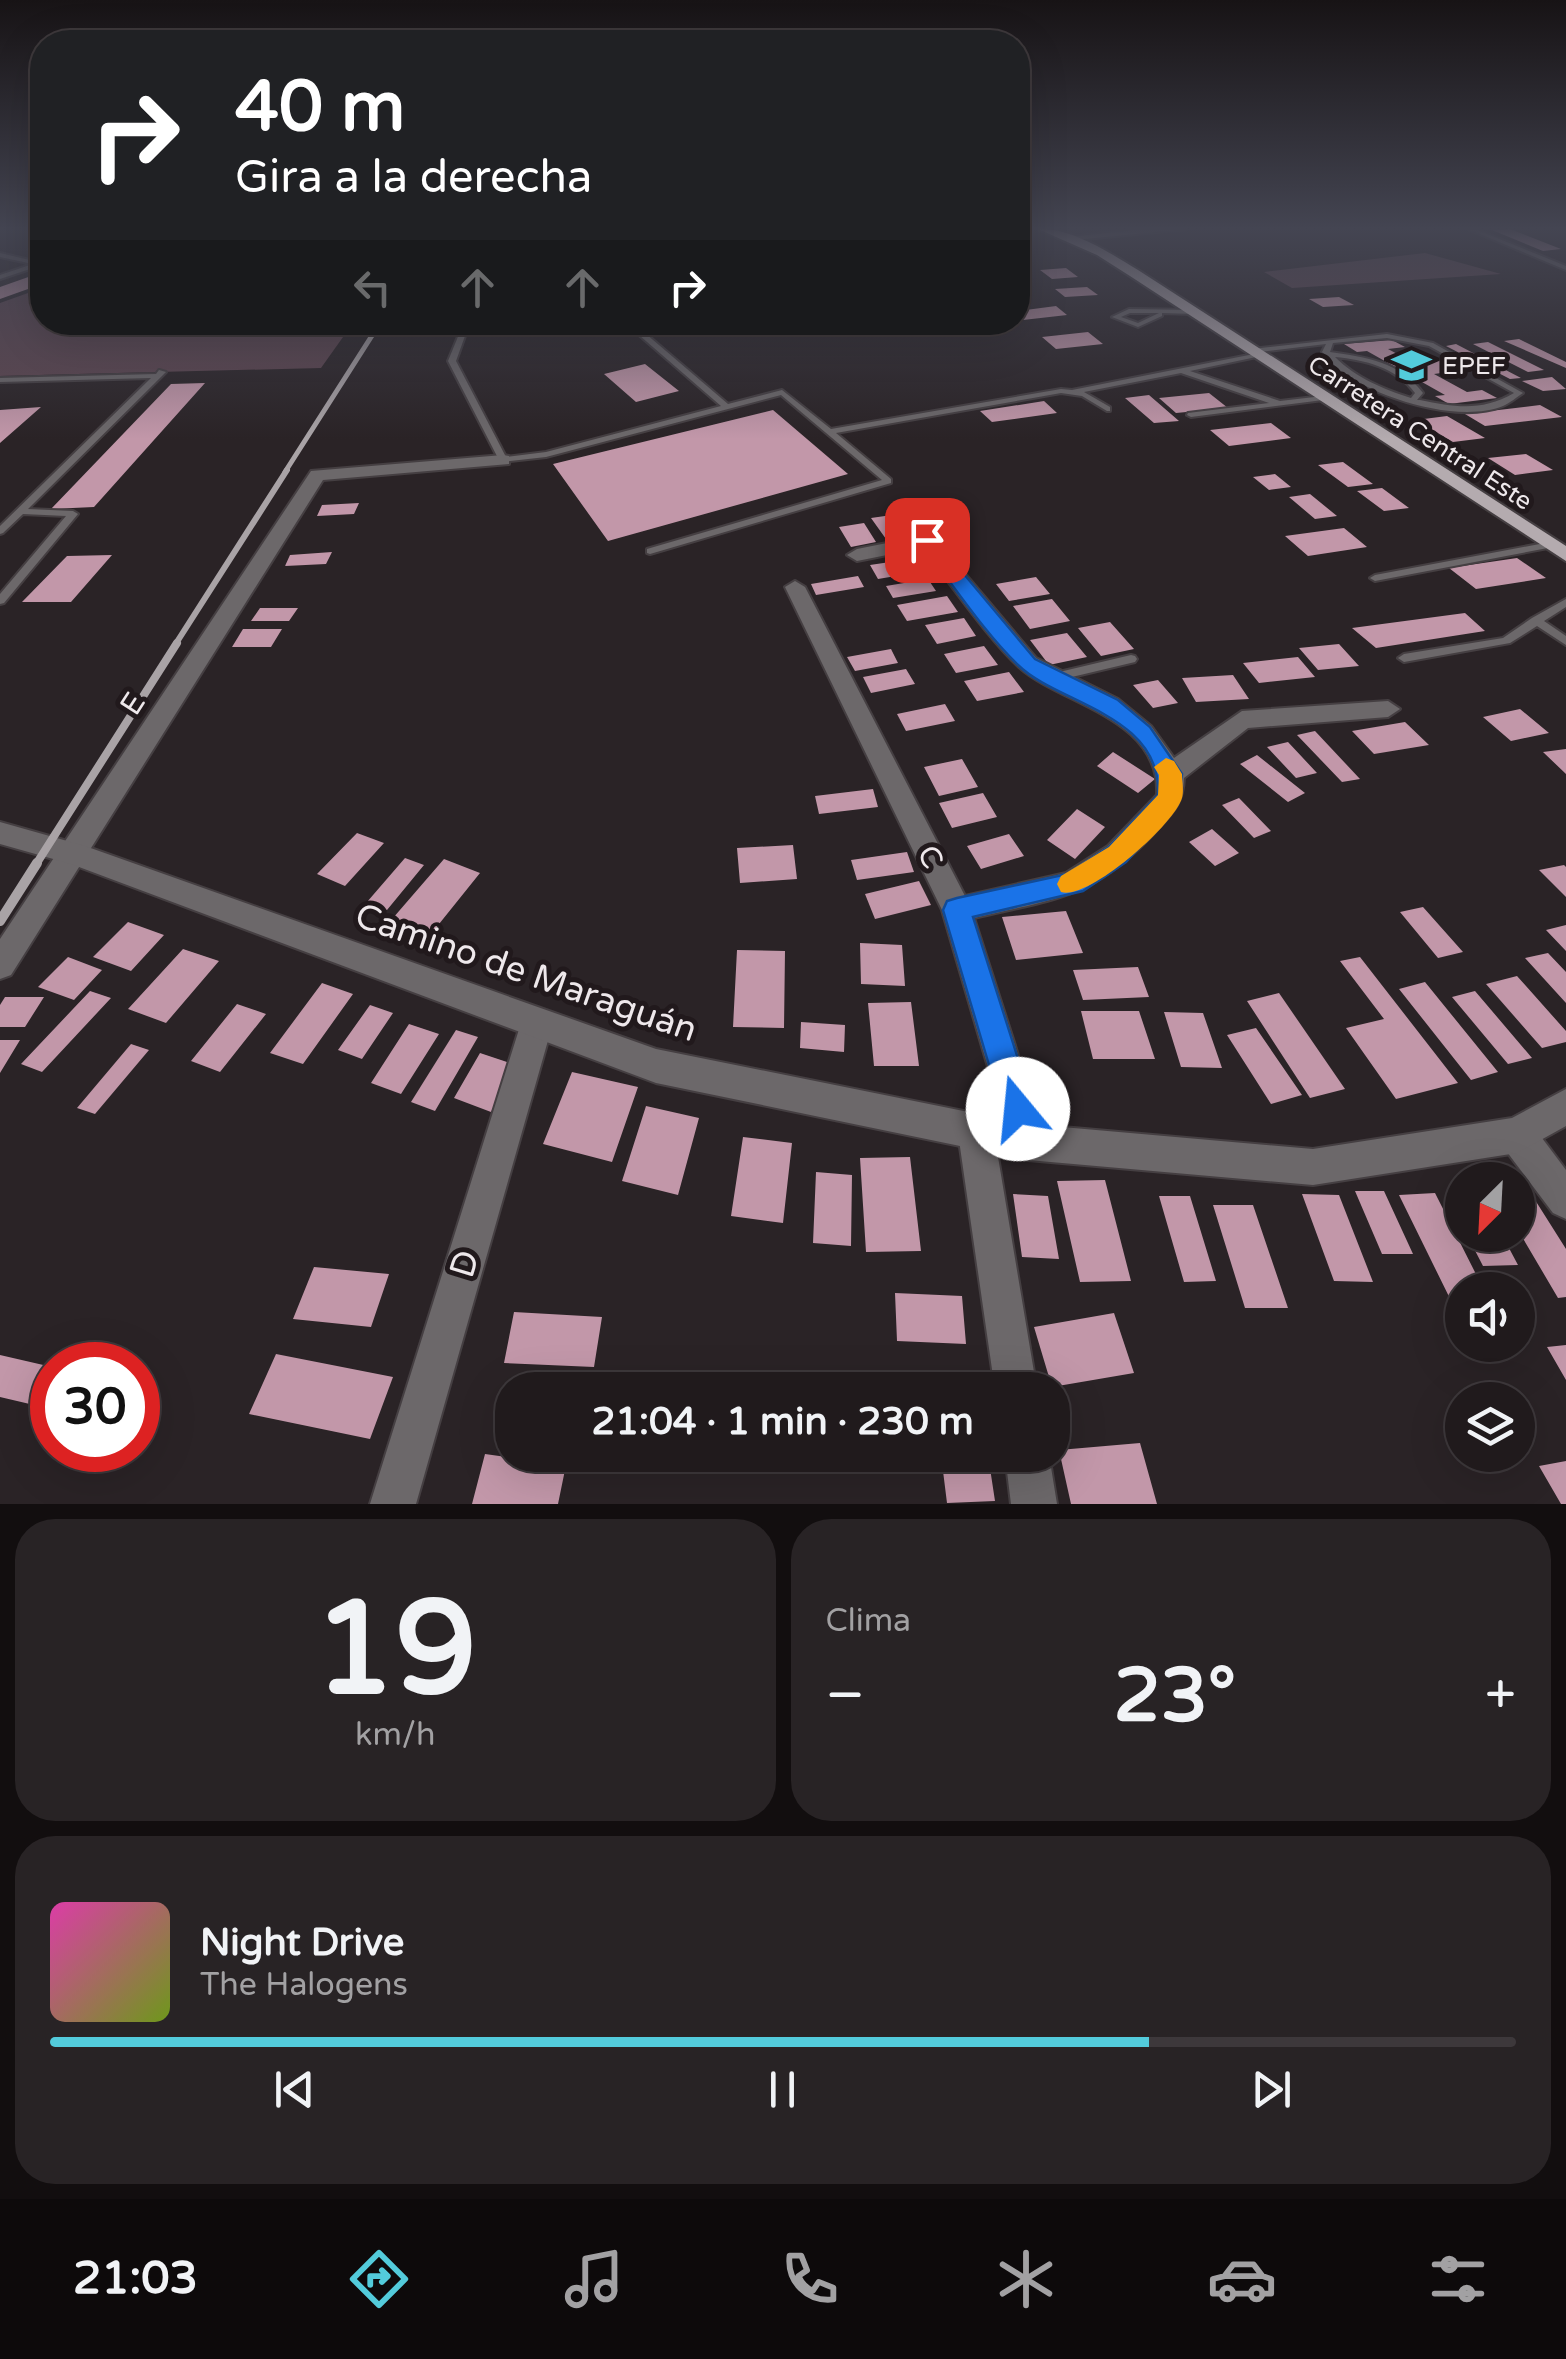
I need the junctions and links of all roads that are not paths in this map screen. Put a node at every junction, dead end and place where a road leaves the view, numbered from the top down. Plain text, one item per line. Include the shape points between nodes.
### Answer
1 (1175, 299) edge
2 (1195, 312) junction
3 (1160, 314) junction
4 (462, 335) edge
5 (642, 335) edge
6 (1330, 341) junction
7 (1255, 353) junction
8 (1327, 354) junction
9 (1179, 370) junction
10 (0, 380) edge
11 (1075, 391) junction
12 (1323, 398) junction
13 (1413, 400) junction
14 (1280, 404) junction
15 (727, 407) junction
16 (1108, 409) dead end
17 (1191, 415) dead end
18 (829, 432) junction
19 (504, 460) junction
20 (20, 510) junction
21 (0, 531) edge
22 (1550, 545) junction
23 (650, 551) dead end
24 (858, 555) dead end
25 (1566, 555) edge
26 (1375, 578) dead end
27 (794, 587) dead end
28 (0, 601) edge
29 (1566, 602) edge
30 (1536, 620) junction
31 (1566, 641) edge
32 (1404, 658) dead end
33 (1131, 660) dead end
34 (1053, 678) junction
35 (1388, 710) dead end
36 (1171, 774) junction
37 (0, 833) edge
38 (75, 854) junction
39 (957, 910) junction
40 (0, 964) edge
41 (537, 1023) junction
42 (1566, 1106) edge
43 (976, 1132) junction
44 (1517, 1135) junction
45 (1028, 1142) junction
46 (1566, 1200) edge
47 (1013, 1372) edge
48 (1029, 1472) edge
49 (393, 1504) edge
50 (1034, 1504) edge

1 - 2 main road, Carretera Central Este
2 - 3 lane
2 - 7 main road, Carretera Central Este
3 - 3 lane via 1129,312 1114,317 1138,325
4 - 19 lane via 452,361
5 - 15 lane
6 - 7 lane
6 - 8 lane
6 - 13 lane via 1387,336 1431,344 1519,392 1507,401 1454,408
7 - 9 lane
7 - 12 main road, Carretera Central Este
8 - 13 lane via 1354,377
8 - 13 lane via 1384,366 1415,385
9 - 11 lane
9 - 14 lane
10 - 20 lane via 159,374
11 - 16 lane
11 - 18 lane
12 - 14 lane
12 - 22 main road, Carretera Central Este
14 - 17 lane
15 - 18 lane via 782,392
15 - 19 lane
18 - 23 lane via 888,481
19 - 38 street, E via 317,475
20 - 21 lane
20 - 28 lane via 73,514
22 - 25 main road, Carretera Central Este
22 - 26 lane
24 - 34 street via 927,540 1028,664
27 - 39 street, C
29 - 30 lane
30 - 31 lane
30 - 32 lane via 1506,641
33 - 34 lane
34 - 36 street via 1110,705 1142,732
35 - 36 street via 1242,720
36 - 39 street via 1170,798 1118,854 1074,883
37 - 38 street, Camino de Maraguán
38 - 40 street, E
38 - 41 street, Camino de Maraguán
39 - 45 street, C
41 - 43 street, Camino de Maraguán via 656,1066
41 - 49 street, D
42 - 44 street, Camino de Maraguán
43 - 45 street, Camino de Maraguán
43 - 47 street
44 - 45 street, Camino de Maraguán via 1313,1167
44 - 46 street
48 - 50 street

